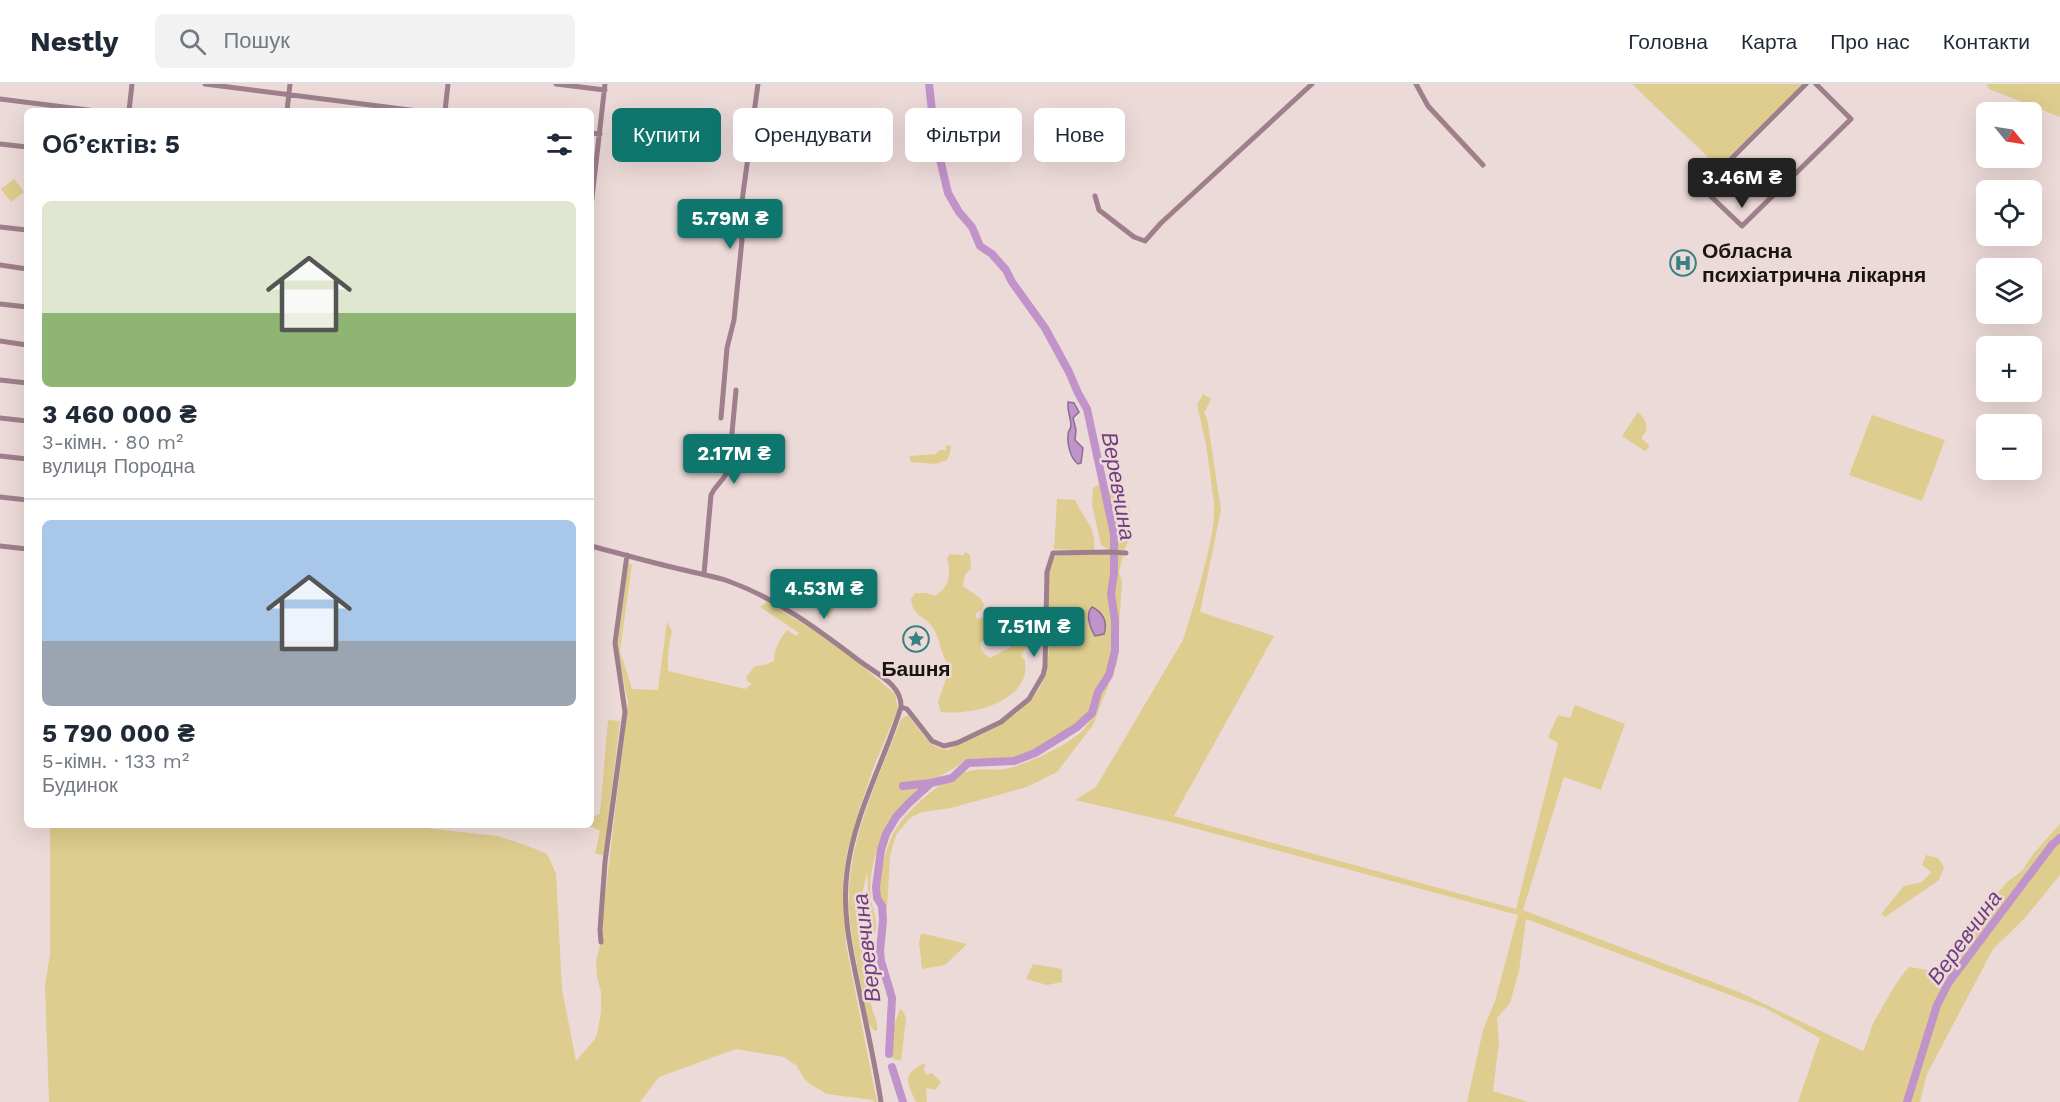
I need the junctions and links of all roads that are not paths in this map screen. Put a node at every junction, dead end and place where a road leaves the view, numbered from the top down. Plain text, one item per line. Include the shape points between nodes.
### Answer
1 (132, 84) edge
2 (205, 84) edge
3 (290, 84) edge
4 (448, 84) edge
5 (555, 84) edge
6 (758, 84) edge
7 (1312, 84) edge
8 (1416, 84) edge
9 (1806, 84) edge
10 (1816, 84) edge
11 (605, 87) edge
12 (289, 95) junction
13 (0, 99) edge
14 (72, 108) edge
15 (129, 108) edge
16 (287, 108) edge
17 (394, 108) edge
18 (445, 108) edge
19 (594, 133) edge
20 (600, 134) junction
21 (0, 144) edge
22 (24, 147) edge
23 (1483, 165) dead end
24 (594, 170) edge
25 (1095, 196) dead end
26 (0, 227) edge
27 (24, 230) edge
28 (0, 265) edge
29 (24, 268) edge
30 (0, 304) edge
31 (24, 307) edge
32 (0, 341) edge
33 (24, 345) edge
34 (0, 380) edge
35 (24, 383) edge
36 (736, 390) dead end
37 (0, 418) edge
38 (721, 418) dead end
39 (24, 421) edge
40 (0, 456) edge
41 (24, 459) edge
42 (0, 497) edge
43 (24, 500) edge
44 (0, 546) edge
45 (594, 547) edge
46 (24, 549) edge
47 (1126, 553) dead end
48 (627, 555) junction
49 (705, 574) junction
50 (901, 707) junction
51 (601, 942) dead end
52 (881, 1102) edge

1 - 15 street
2 - 12 street
3 - 12 street
4 - 18 street
5 - 11 street
6 - 38 street
7 - 25 street via 1145,240 1134,237 1099,210
8 - 23 street via 1428,106
9 - 10 street via 1702,188 1742,226 1851,119
11 - 20 street
12 - 16 street
12 - 17 street
13 - 14 street
19 - 20 street
20 - 24 street
21 - 22 street
26 - 27 street
28 - 29 street
30 - 31 street
32 - 33 street
34 - 35 street
36 - 49 street via 729,465 726,476 711,495
37 - 39 street
40 - 41 street
42 - 43 street
44 - 46 street
45 - 48 street
47 - 50 street via 1053,553 1047,572 1043,675 1029,699 1011,715 944,746 932,741 907,709
48 - 49 street
48 - 51 street via 615,643 625,712 605,862
49 - 50 street via 761,595 808,623 891,684 900,695
50 - 52 street via 852,844 845,906

